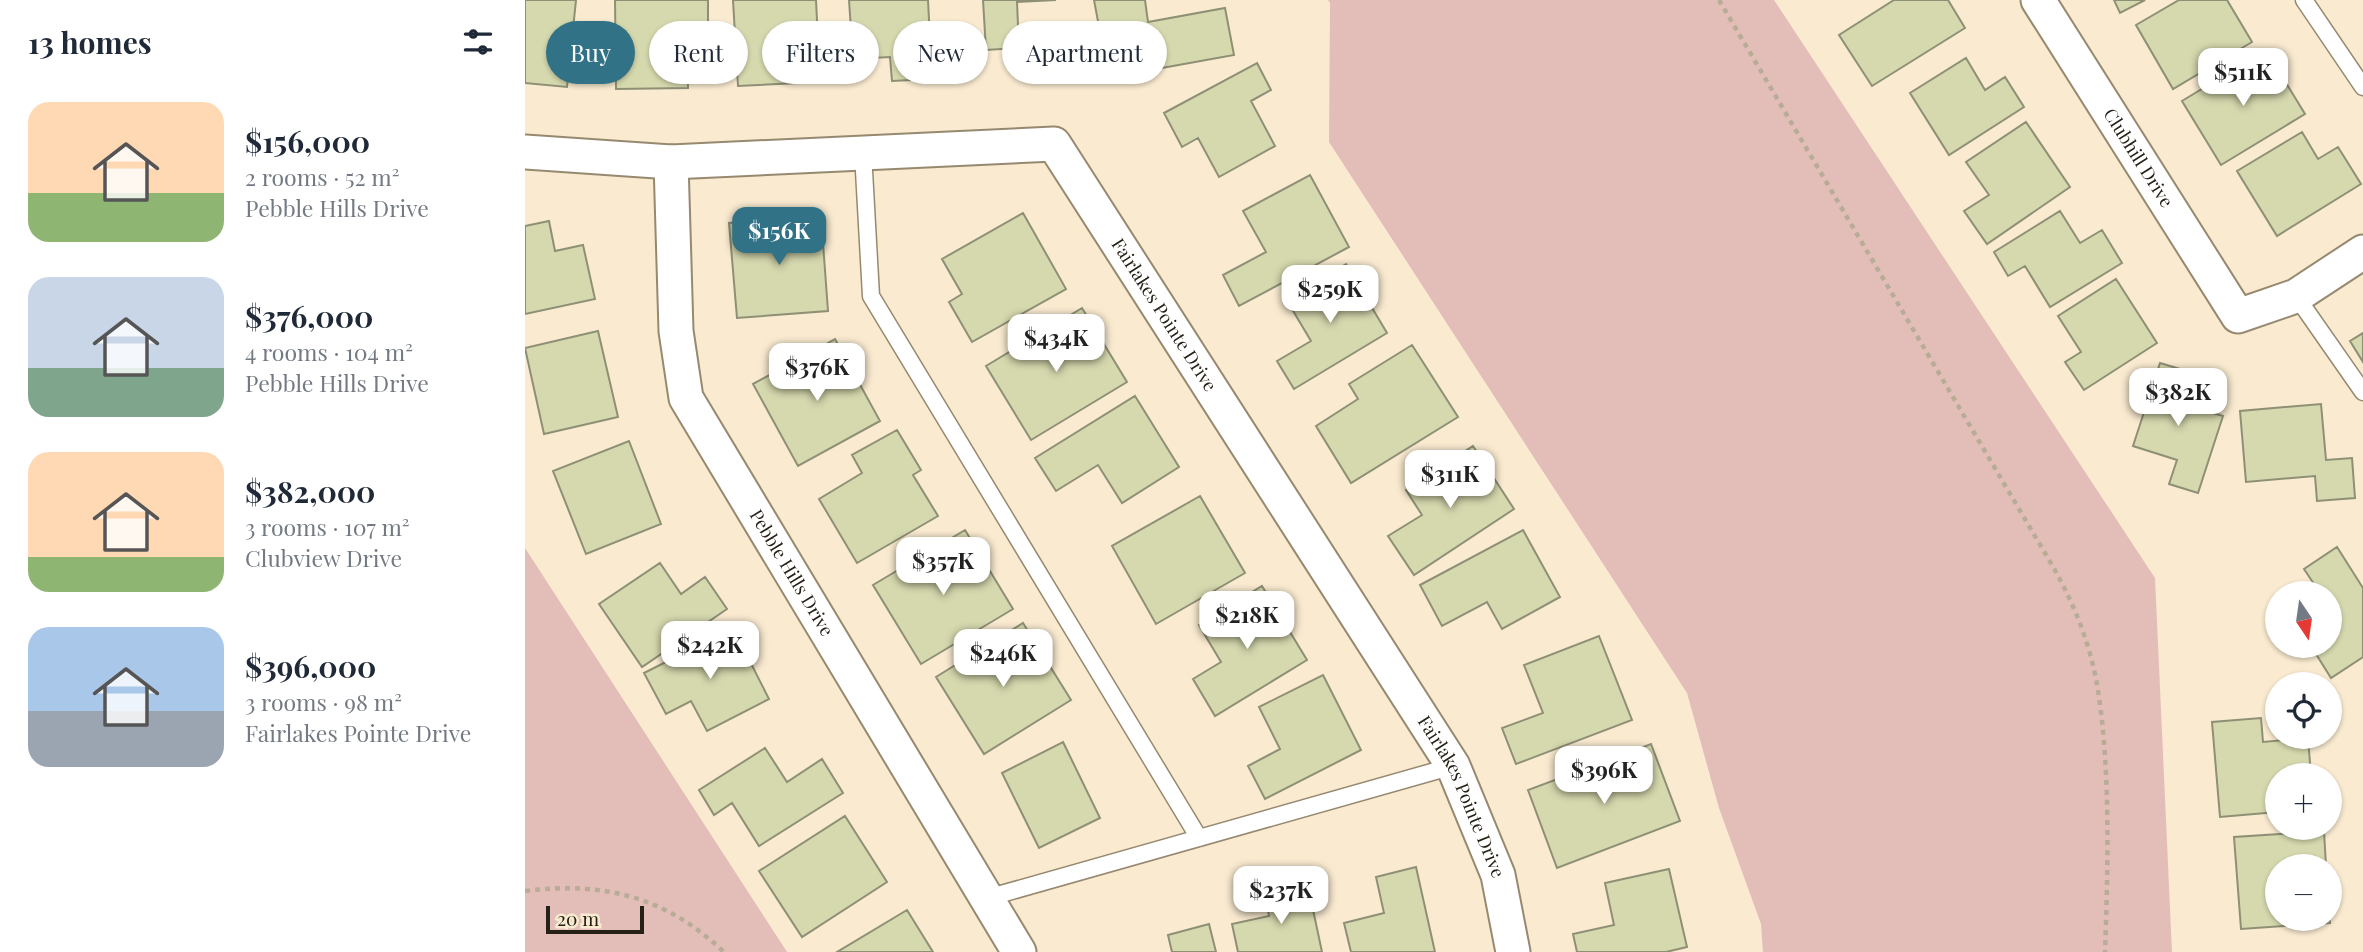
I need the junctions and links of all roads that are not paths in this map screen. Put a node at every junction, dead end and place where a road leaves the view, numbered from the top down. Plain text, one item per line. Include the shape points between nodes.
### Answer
1 (2038, 0) edge
2 (2304, 0) edge
3 (2363, 87) edge
4 (525, 152) edge
5 (863, 153) junction
6 (671, 162) junction
7 (2363, 251) edge
8 (2295, 296) junction
9 (2363, 392) edge
10 (1453, 766) junction
11 (1199, 838) junction
12 (987, 898) junction
13 (1019, 952) edge
14 (1513, 952) edge

1 - 8 street, Clubhill Drive via 2238,316
2 - 3 lane
4 - 6 street, Fairlakes Pointe Drive
5 - 6 street, Fairlakes Pointe Drive
5 - 10 street, Fairlakes Pointe Drive via 1053,144
5 - 11 lane via 871,296
6 - 12 street, Pebble Hills Drive via 676,331 686,398
7 - 8 street
8 - 9 lane
10 - 11 lane
10 - 14 street, Fairlakes Pointe Drive via 1498,875
11 - 12 lane
12 - 13 street, Pebble Hills Drive

